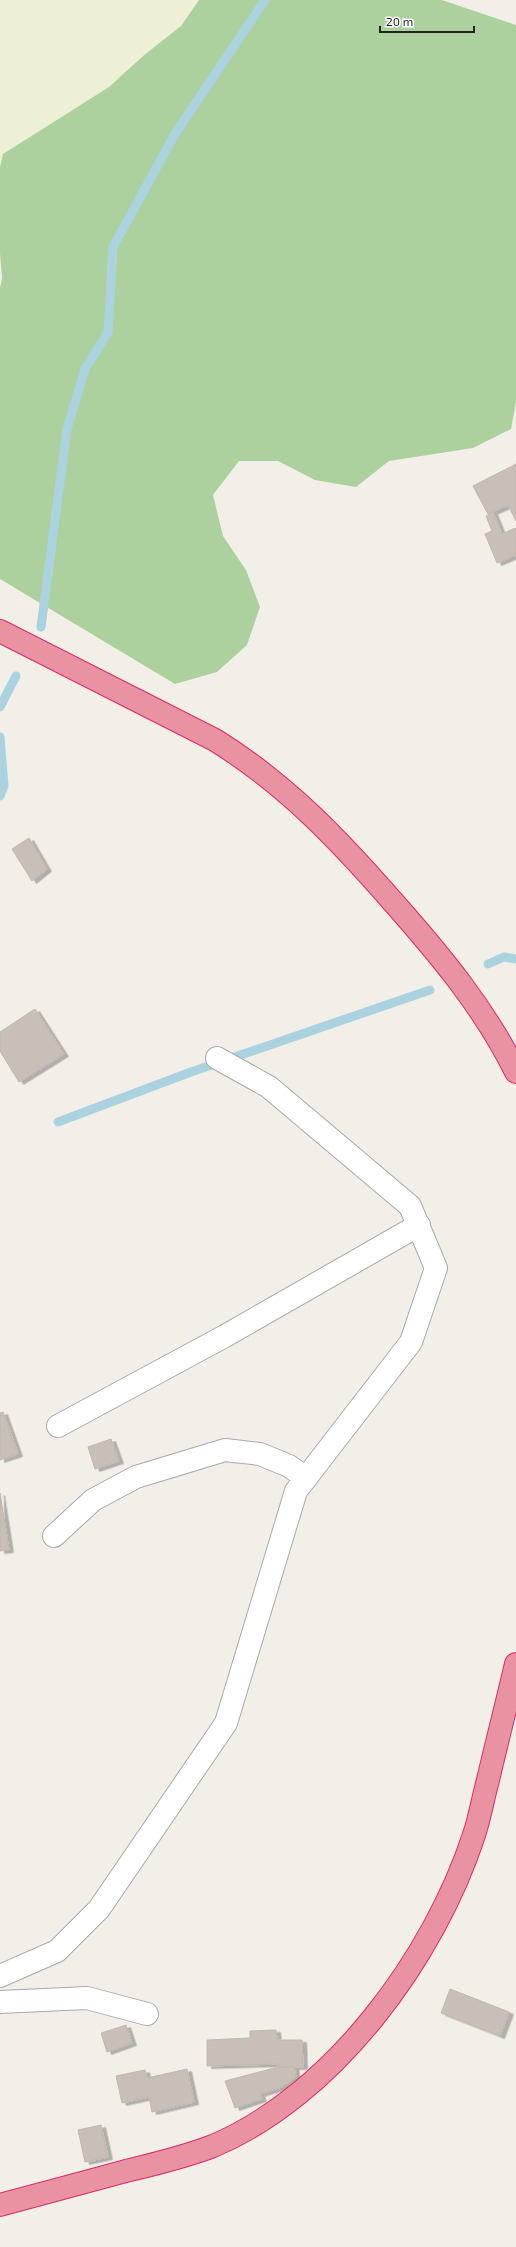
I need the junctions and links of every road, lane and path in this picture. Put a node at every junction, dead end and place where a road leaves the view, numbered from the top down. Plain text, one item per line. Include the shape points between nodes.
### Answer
1 (0, 631) edge
2 (217, 1058) dead end
3 (516, 1072) edge
4 (418, 1225) junction
5 (58, 1426) dead end
6 (306, 1478) junction
7 (54, 1536) dead end
8 (516, 1664) edge
9 (0, 1976) edge
10 (0, 2002) edge
11 (147, 2014) dead end
12 (0, 2205) edge

1 - 3 highway via 215,740 247,760 285,790 333,834 430,944 482,1013
2 - 4 street via 269,1087 410,1206
4 - 5 street via 225,1336
4 - 6 street via 436,1268 411,1342
6 - 7 street via 289,1466 260,1454 225,1450 136,1476 93,1500
6 - 9 street via 296,1491 226,1723 99,1909 56,1951
8 - 12 highway via 474,1834 455,1885 426,1940 394,1992 356,2038 325,2070 294,2096 259,2121 213,2146 171,2160
10 - 11 street via 87,1998

